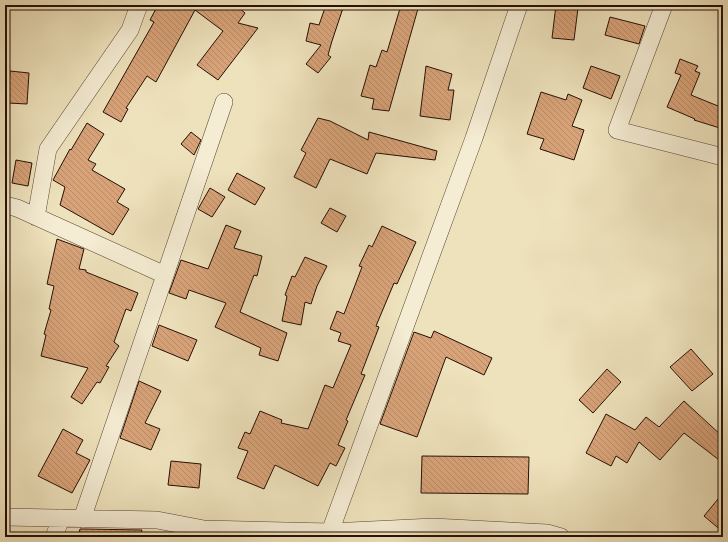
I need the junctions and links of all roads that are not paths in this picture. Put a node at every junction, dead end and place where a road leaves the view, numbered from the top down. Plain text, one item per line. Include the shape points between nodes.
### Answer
1 (139, 5) edge
2 (519, 5) edge
3 (664, 5) edge
4 (224, 102) dead end
5 (723, 157) edge
6 (5, 205) edge
7 (36, 217) junction
8 (165, 275) junction
9 (5, 517) edge
10 (61, 518) junction
11 (82, 518) junction
12 (330, 532) junction
13 (202, 533) edge
14 (54, 537) edge
15 (561, 537) edge

1 - 7 street via 130,30 48,150
2 - 12 street via 476,131
3 - 5 street via 617,130
4 - 8 street
6 - 7 street
7 - 8 street
8 - 11 street
9 - 10 street
10 - 11 street
10 - 14 street
11 - 13 street via 157,520
12 - 13 street
12 - 15 street via 433,528 547,533

